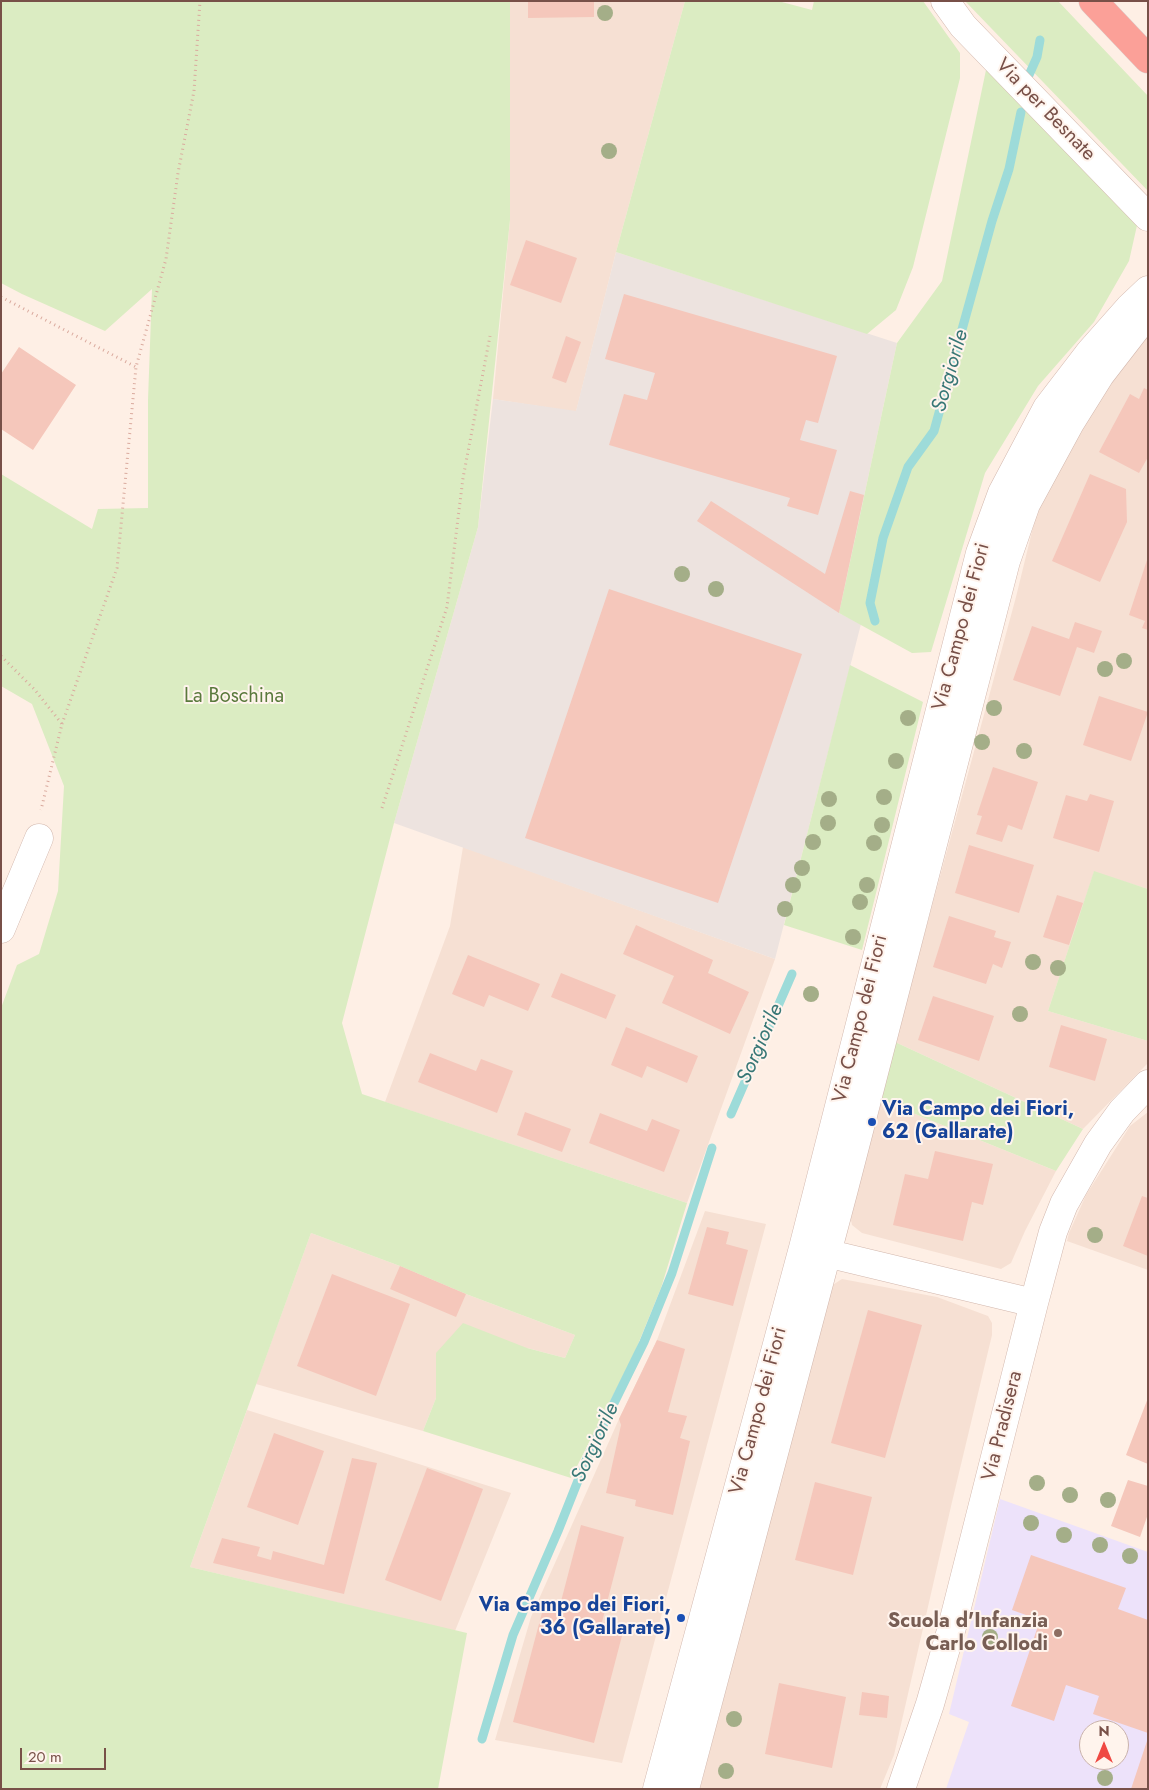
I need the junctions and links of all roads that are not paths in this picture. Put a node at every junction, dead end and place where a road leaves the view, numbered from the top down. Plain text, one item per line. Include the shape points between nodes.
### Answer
1 (945, 1) edge
2 (1093, 1) edge
3 (1148, 59) edge
4 (1148, 217) edge
5 (1148, 290) edge
6 (1148, 312) edge
7 (39, 838) road end
8 (1, 929) edge
9 (1148, 1084) edge
10 (815, 1251) junction
11 (1034, 1304) junction
12 (657, 1789) edge
13 (685, 1789) edge
14 (901, 1789) edge

1 - 4 street, Via per Besnate via 964,26
2 - 3 highway
5 - 10 street, Via Campo dei Fiori via 1090,352 1047,408 1002,493 980,553
6 - 10 street, Via Campo dei Fiori via 1100,375 1026,504 1006,561
7 - 8 street
9 - 11 street, Via Pradisera via 1122,1111 1098,1144 1064,1204
10 - 11 street
10 - 12 street, Via Campo dei Fiori
10 - 13 street, Via Campo dei Fiori
11 - 14 street, Via Pradisera via 952,1627

